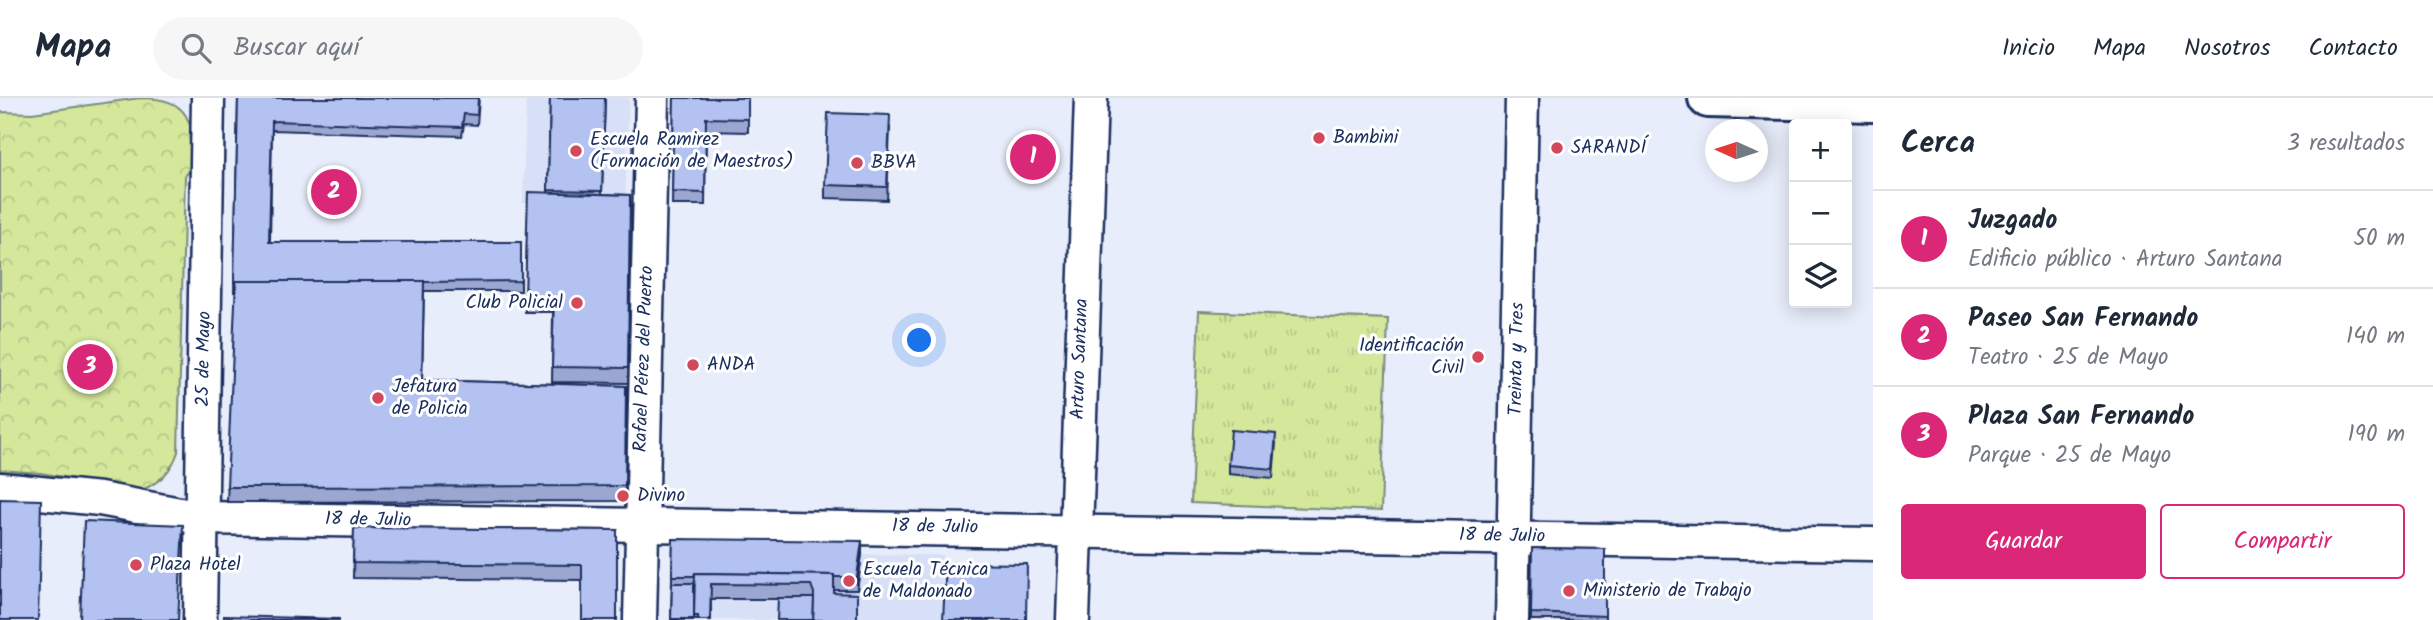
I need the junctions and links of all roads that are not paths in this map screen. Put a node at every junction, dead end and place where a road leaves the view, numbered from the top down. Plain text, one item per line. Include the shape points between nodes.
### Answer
1 (208, 98) edge
2 (652, 98) edge
3 (1091, 98) edge
4 (1522, 98) edge
5 (1708, 98) edge
6 (1873, 102) edge
7 (0, 489) edge
8 (201, 518) junction
9 (640, 522) junction
10 (1074, 531) junction
11 (1513, 536) junction
12 (1873, 544) edge
13 (200, 620) edge
14 (640, 620) edge
15 (1073, 620) edge
16 (1512, 620) edge

1 - 8 street, 25 de Mayo
2 - 9 street, Rafael Pérez del Puerto
3 - 10 street, Arturo Santana
4 - 11 street, Treinta y Tres
5 - 6 street
7 - 8 street, 18 de Julio via 100,499
8 - 9 street, 18 de Julio
8 - 13 street, 25 de Mayo
9 - 10 street, 18 de Julio
9 - 14 street, Rafael Pérez del Puerto
10 - 11 street, 18 de Julio
10 - 15 street, Arturo Santana
11 - 12 street, 18 de Julio
11 - 16 street, Treinta y Tres

